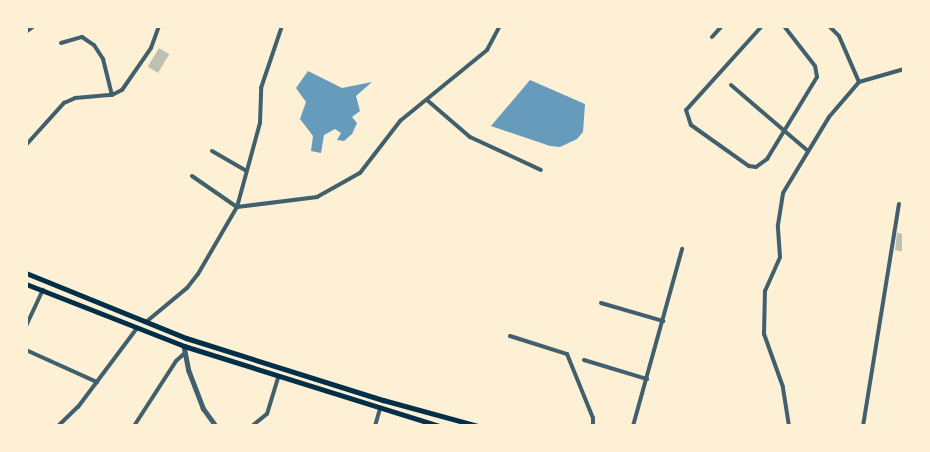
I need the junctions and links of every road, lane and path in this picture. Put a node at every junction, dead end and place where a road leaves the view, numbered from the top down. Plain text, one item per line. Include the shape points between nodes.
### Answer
1 (34, 26) edge
2 (159, 26) edge
3 (282, 26) edge
4 (500, 26) edge
5 (722, 26) edge
6 (762, 26) edge
7 (784, 26) edge
8 (829, 26) edge
9 (26, 32) edge
10 (712, 37) dead end
11 (61, 43) dead end
12 (902, 70) edge
13 (904, 77) edge
14 (859, 82) junction
15 (731, 85) dead end
16 (112, 95) junction
17 (427, 100) junction
18 (786, 128) junction
19 (26, 144) edge
20 (212, 150) dead end
21 (808, 151) junction
22 (246, 170) junction
23 (541, 170) dead end
24 (192, 176) dead end
25 (899, 204) dead end
26 (237, 207) junction
27 (682, 249) dead end
28 (26, 272) edge
29 (26, 284) edge
30 (43, 290) junction
31 (601, 303) dead end
32 (663, 321) junction
33 (146, 322) junction
34 (26, 326) edge
35 (137, 328) junction
36 (510, 336) dead end
37 (186, 338) junction
38 (184, 346) junction
39 (26, 350) edge
40 (185, 353) junction
41 (584, 360) dead end
42 (278, 377) junction
43 (648, 378) junction
44 (97, 382) junction
45 (380, 409) junction
46 (633, 425) edge
47 (58, 426) edge
48 (134, 426) edge
49 (216, 426) edge
50 (252, 426) edge
51 (375, 426) edge
52 (440, 426) edge
53 (478, 426) edge
54 (592, 426) edge
55 (789, 426) edge
56 (863, 426) edge

1 - 9 street
2 - 16 street via 151,48 122,90
3 - 22 street via 261,88 260,123
4 - 17 street via 487,50
5 - 10 street
6 - 18 street via 690,103 686,118 691,125 756,168 767,159
7 - 18 street via 818,73
8 - 14 street via 838,36
11 - 16 street via 82,37 94,45 103,59
12 - 13 street
12 - 14 street
14 - 21 street via 829,117
15 - 18 street
16 - 19 street via 75,98 64,103
17 - 23 street via 470,137
17 - 26 street via 400,121 360,173 317,198
18 - 21 street
20 - 22 street
21 - 55 street via 783,193 778,225 780,257 765,291 764,334 783,387
22 - 26 street
24 - 26 street
25 - 56 street
26 - 33 street via 192,281
27 - 32 street
28 - 33 main road
29 - 30 main road
30 - 34 street
30 - 35 main road
31 - 32 street
32 - 43 street
33 - 37 main road
35 - 38 main road
35 - 44 street
36 - 54 street via 567,354 593,418
37 - 38 main road
37 - 53 main road via 364,395
38 - 40 street
38 - 42 main road
39 - 44 street
40 - 48 street via 176,361
40 - 49 street via 203,408
41 - 43 street
42 - 45 main road
42 - 50 street via 268,414
43 - 46 street
44 - 47 street
45 - 51 street
45 - 52 main road

